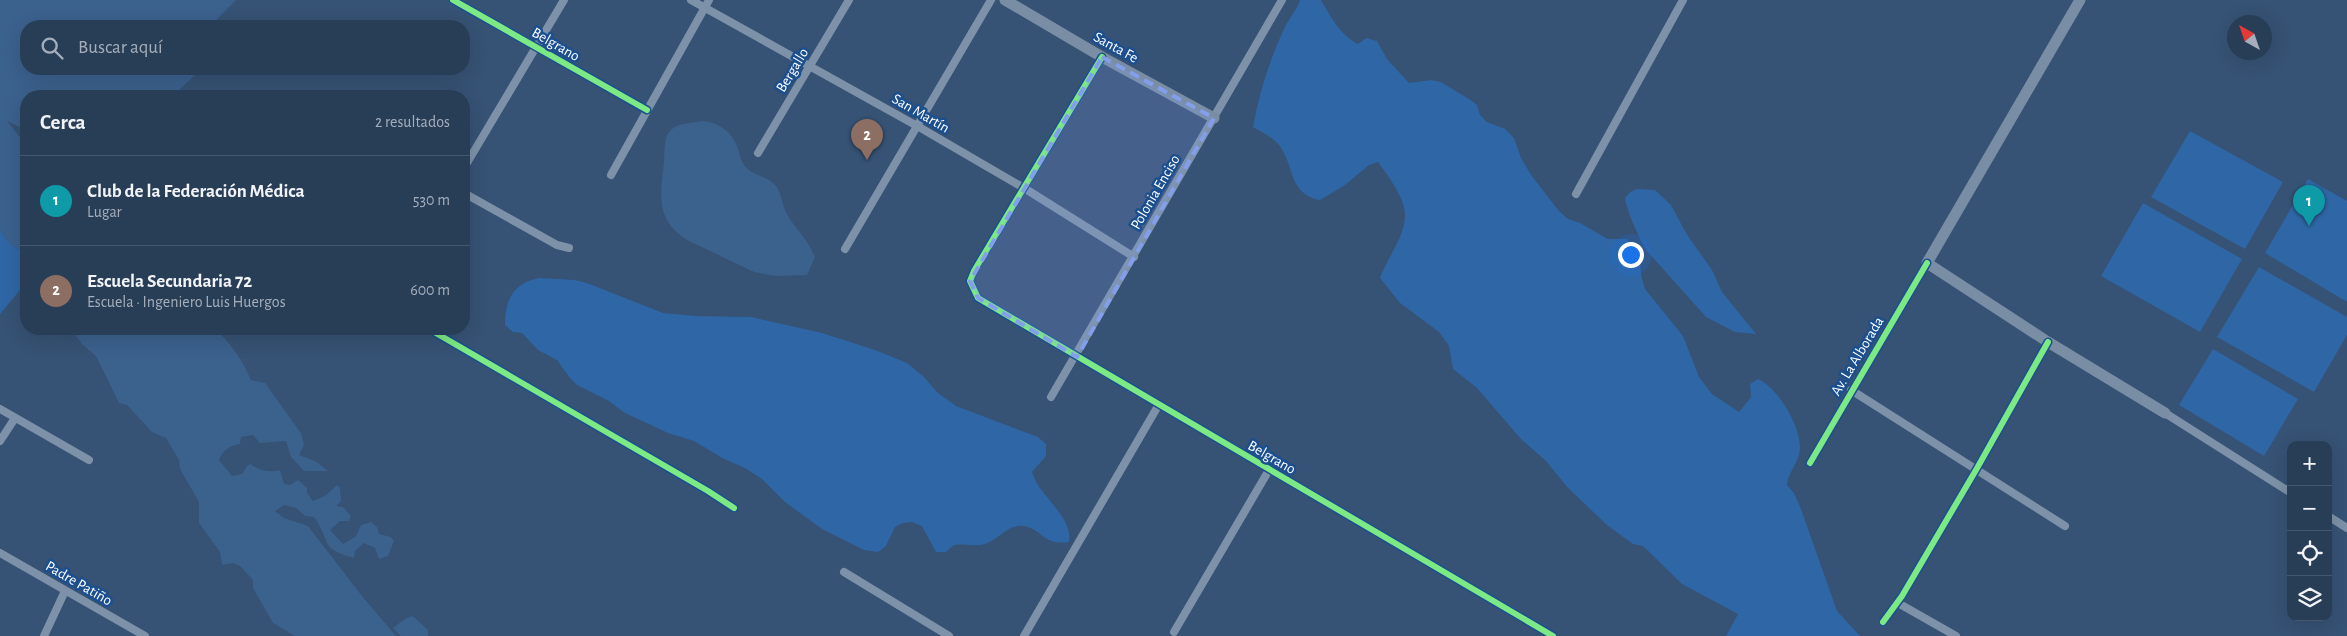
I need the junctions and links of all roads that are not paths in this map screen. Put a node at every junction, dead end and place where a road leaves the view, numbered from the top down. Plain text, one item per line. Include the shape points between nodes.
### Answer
1 (454, 0) edge
2 (564, 0) edge
3 (691, 0) edge
4 (709, 0) edge
5 (849, 0) edge
6 (991, 0) edge
7 (1006, 0) edge
8 (1282, 0) edge
9 (1683, 0) edge
10 (2080, 0) edge
11 (704, 8) junction
12 (536, 48) junction
13 (1102, 57) junction
14 (811, 66) junction
15 (647, 110) junction
16 (1214, 118) junction
17 (919, 127) junction
18 (758, 153) dead end
19 (470, 158) edge
20 (611, 175) dead end
21 (1024, 188) junction
22 (1576, 194) dead end
23 (470, 195) edge
24 (569, 248) dead end
25 (845, 249) dead end
26 (1134, 257) junction
27 (1928, 263) junction
28 (439, 335) edge
29 (2048, 342) junction
30 (1077, 357) junction
31 (1851, 390) junction
32 (1051, 397) dead end
33 (1158, 406) junction
34 (0, 409) edge
35 (2165, 413) joint
36 (15, 418) junction
37 (0, 441) edge
38 (90, 460) dead end
39 (1810, 463) dead end
40 (1269, 470) junction
41 (1976, 470) junction
42 (2287, 490) edge
43 (734, 508) dead end
44 (2332, 519) edge
45 (2065, 526) dead end
46 (2347, 528) edge
47 (0, 553) edge
48 (844, 572) dead end
49 (65, 591) junction
50 (1898, 603) junction
51 (1883, 622) dead end
52 (1174, 632) dead end
53 (44, 636) edge
54 (145, 636) edge
55 (949, 636) edge
56 (1024, 636) edge
57 (1553, 636) edge
58 (1956, 636) edge

1 - 12 street, Belgrano
2 - 12 street
3 - 11 street, San Martín
4 - 11 street
5 - 14 street, Bergallo
6 - 17 street
7 - 13 main road, Santa Fe
8 - 16 street, Polonia Enciso
9 - 22 street
10 - 27 main road, Av. La Alborada
11 - 14 street, San Martín
11 - 15 street
12 - 15 street, Belgrano
12 - 19 street
13 - 16 main road, Santa Fe
13 - 21 street
14 - 17 street, San Martín
14 - 18 street, Bergallo
15 - 20 street
16 - 26 street, Polonia Enciso
17 - 21 street, San Martín
17 - 25 street
21 - 26 street, San Martín
21 - 30 street, Belgrano via 970,281 978,298
23 - 24 street via 557,245
26 - 30 street, Polonia Enciso
27 - 29 main road
27 - 31 street, Av. La Alborada
28 - 43 street
29 - 35 main road
29 - 41 street
30 - 32 street, Polonia Enciso
30 - 33 street, Belgrano
31 - 39 street, Av. La Alborada
31 - 41 street
33 - 40 street, Belgrano
33 - 56 street
34 - 36 street
35 - 42 street
36 - 37 street
36 - 38 street
40 - 52 street
40 - 57 street, Belgrano
41 - 45 street
41 - 50 street
44 - 46 street
47 - 49 street, Padre Patiño
48 - 55 street
49 - 53 street
49 - 54 street, Padre Patiño
50 - 51 street
50 - 58 street

